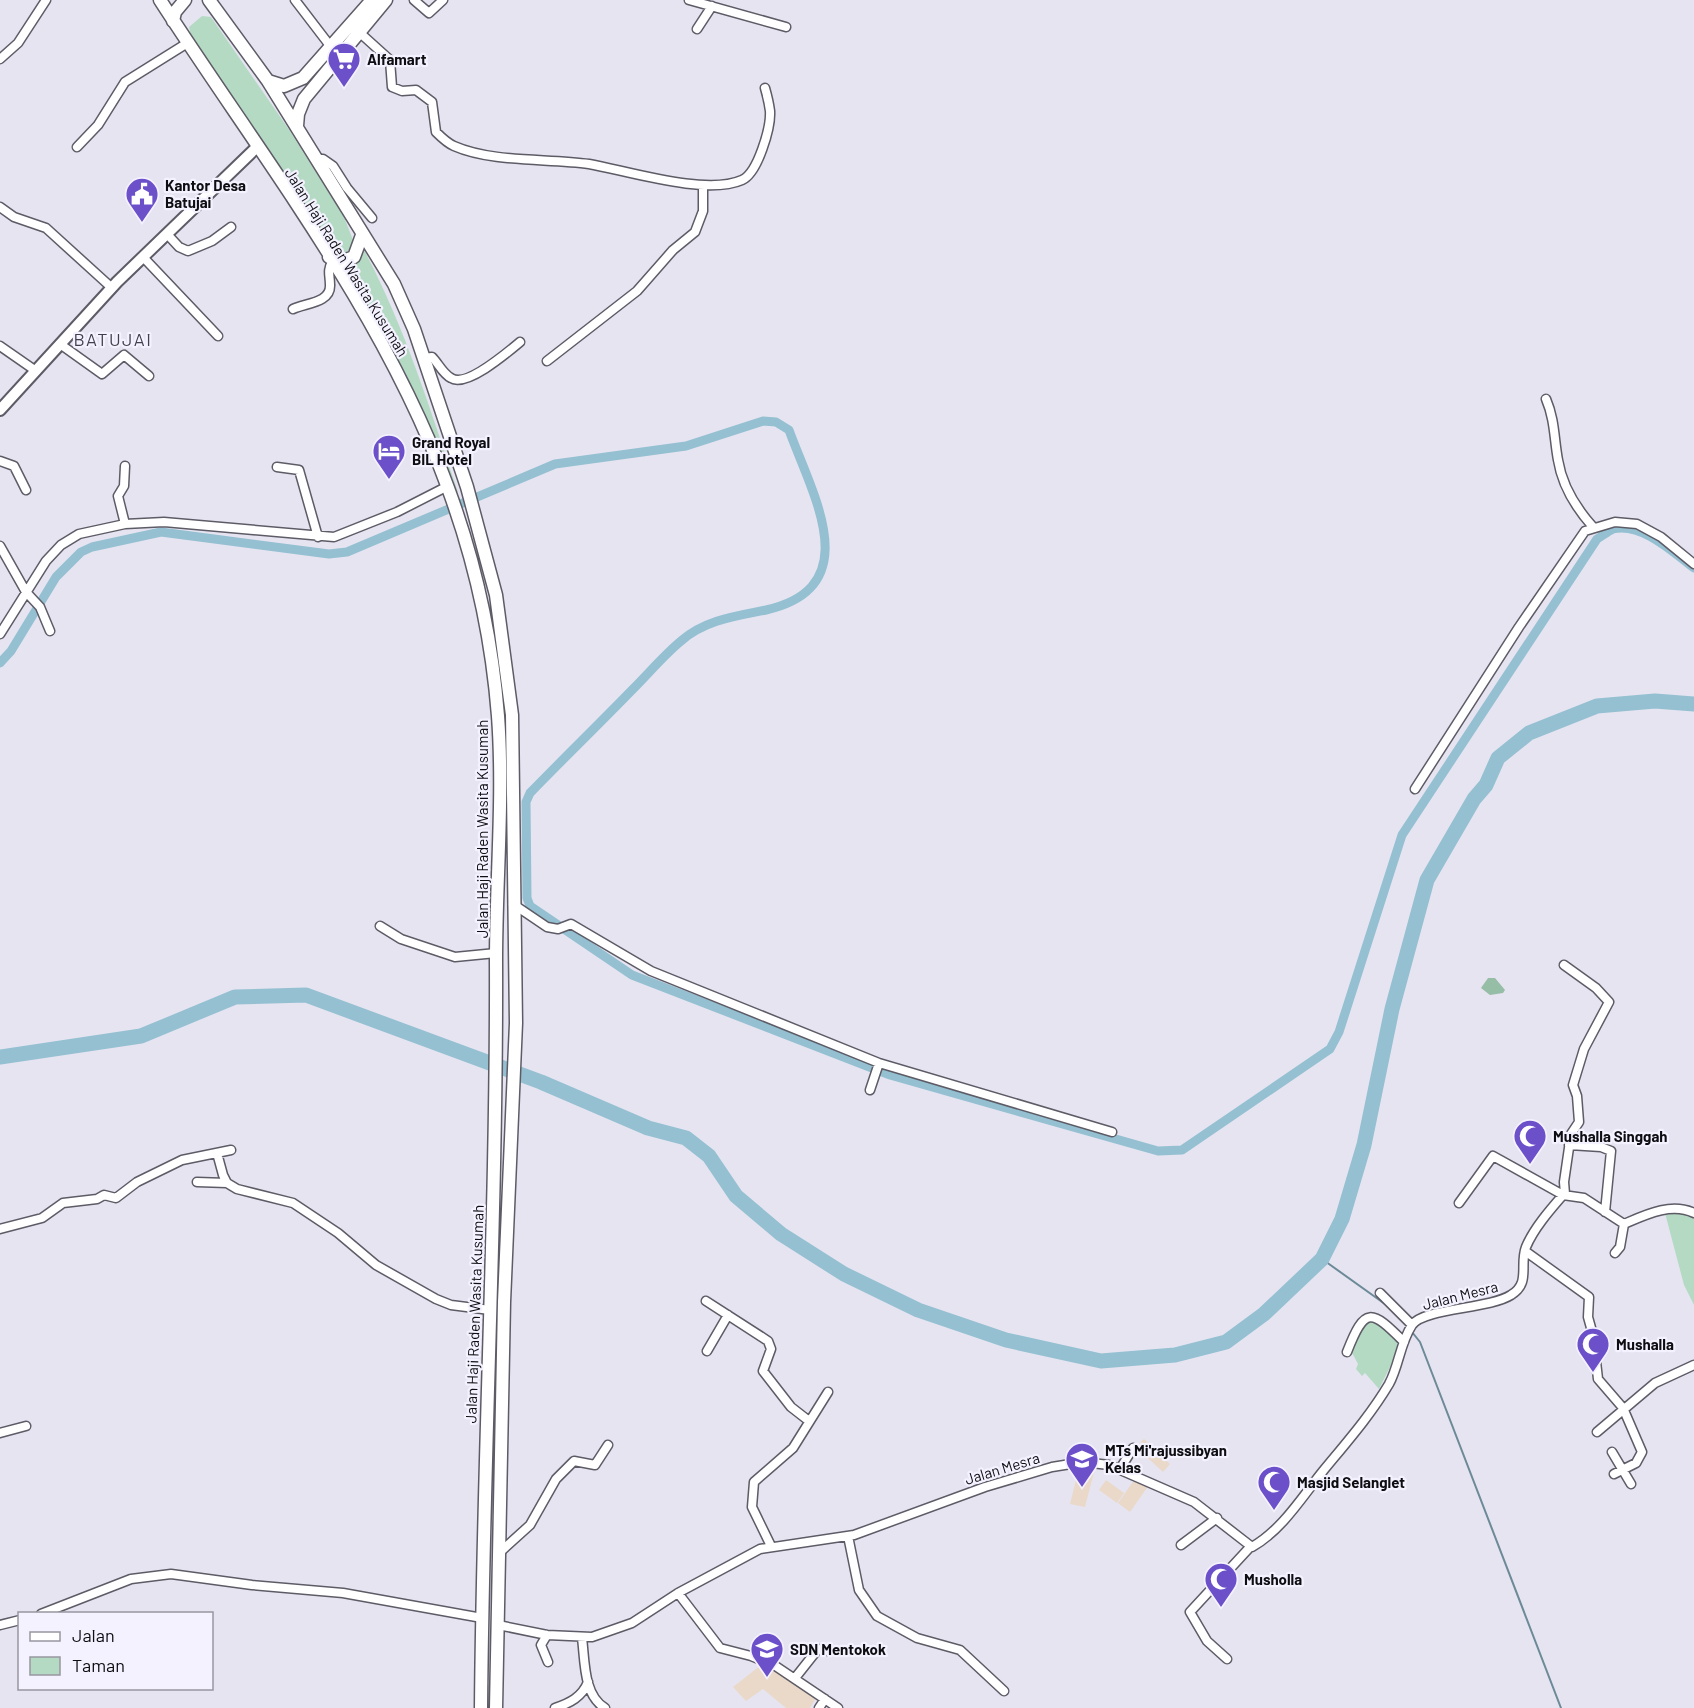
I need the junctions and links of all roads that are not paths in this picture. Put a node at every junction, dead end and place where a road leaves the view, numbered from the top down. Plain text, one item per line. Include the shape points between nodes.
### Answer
1 (46, 0) edge
2 (160, 0) edge
3 (185, 0) edge
4 (295, 0) edge
5 (372, 0) edge
6 (386, 0) edge
7 (414, 0) edge
8 (443, 0) edge
9 (689, 0) edge
10 (212, 1) edge
11 (712, 6) junction
12 (173, 21) junction
13 (786, 27) dead end
14 (697, 29) dead end
15 (358, 32) junction
16 (189, 42) junction
17 (331, 47) junction
18 (0, 59) edge
19 (268, 81) junction
20 (765, 88) dead end
21 (297, 126) junction
22 (258, 146) junction
23 (77, 147) dead end
24 (317, 159) junction
25 (703, 185) junction
26 (0, 207) edge
27 (372, 218) dead end
28 (231, 228) dead end
29 (167, 234) junction
30 (362, 235) junction
31 (143, 257) junction
32 (331, 260) junction
33 (112, 288) junction
34 (293, 309) dead end
35 (218, 336) dead end
36 (519, 342) dead end
37 (60, 344) junction
38 (0, 346) edge
39 (423, 358) junction
40 (548, 361) dead end
41 (36, 371) junction
42 (149, 376) dead end
43 (1546, 399) dead end
44 (0, 410) edge
45 (0, 461) edge
46 (125, 466) dead end
47 (277, 467) dead end
48 (448, 488) junction
49 (26, 490) dead end
50 (125, 524) junction
51 (1593, 527) junction
52 (318, 537) junction
53 (0, 546) edge
54 (1694, 564) edge
55 (27, 594) junction
56 (50, 631) dead end
57 (0, 634) edge
58 (512, 715) junction
59 (498, 717) junction
60 (1415, 789) dead end
61 (513, 904) junction
62 (380, 926) dead end
63 (496, 953) junction
64 (1564, 965) dead end
65 (879, 1064) junction
66 (870, 1090) dead end
67 (1112, 1132) dead end
68 (1569, 1145) junction
69 (231, 1150) dead end
70 (218, 1153) junction
71 (197, 1182) dead end
72 (227, 1183) junction
73 (1564, 1194) junction
74 (1460, 1203) dead end
75 (1605, 1212) junction
76 (1694, 1213) edge
77 (1624, 1224) junction
78 (0, 1228) edge
79 (1525, 1251) junction
80 (1615, 1253) dead end
81 (1380, 1293) dead end
82 (706, 1301) dead end
83 (490, 1310) junction
84 (728, 1315) junction
85 (1411, 1326) junction
86 (1404, 1340) junction
87 (707, 1351) dead end
88 (1347, 1352) dead end
89 (1694, 1365) edge
90 (828, 1392) dead end
91 (1623, 1408) junction
92 (809, 1421) junction
93 (26, 1426) dead end
94 (1597, 1432) dead end
95 (0, 1433) edge
96 (608, 1444) dead end
97 (1133, 1448) dead end
98 (1612, 1452) dead end
99 (1120, 1469) junction
100 (1618, 1472) junction
101 (1631, 1484) dead end
102 (1217, 1518) junction
103 (485, 1527) junction
104 (499, 1527) junction
105 (848, 1536) junction
106 (1181, 1545) dead end
107 (771, 1546) junction
108 (1251, 1546) junction
109 (498, 1554) junction
110 (678, 1593) junction
111 (46, 1612) edge
112 (482, 1618) junction
113 (18, 1620) edge
114 (0, 1625) edge
115 (502, 1625) junction
116 (547, 1635) junction
117 (582, 1638) junction
118 (829, 1651) dead end
119 (1227, 1659) dead end
120 (548, 1662) dead end
121 (795, 1678) junction
122 (588, 1680) junction
123 (1004, 1690) dead end
124 (825, 1699) junction
125 (481, 1708) edge
126 (496, 1708) edge
127 (555, 1708) edge
128 (605, 1708) edge
129 (819, 1708) edge
130 (838, 1708) edge

1 - 18 street via 18,43
2 - 12 highway, Jalan Haji Raden Wasita Kusumah
3 - 12 highway
4 - 17 street
5 - 17 highway
6 - 15 highway
7 - 8 street via 429,13
9 - 11 street
10 - 19 highway, Jalan Haji Raden Wasita Kusumah
11 - 13 street
11 - 14 street
12 - 16 highway, Jalan Haji Raden Wasita Kusumah
15 - 21 highway via 304,99
15 - 25 street via 390,60 392,87 416,90 432,102 436,132 454,147 526,160 588,164
16 - 22 highway, Jalan Haji Raden Wasita Kusumah
16 - 23 street via 125,82 98,125
17 - 19 highway via 295,83 284,86
19 - 21 highway, Jalan Haji Raden Wasita Kusumah
20 - 25 street via 770,112 768,131 748,176 727,184
21 - 24 highway, Jalan Haji Raden Wasita Kusumah
22 - 29 main road
22 - 32 highway, Jalan Haji Raden Wasita Kusumah
24 - 27 street via 333,166
24 - 30 highway, Jalan Haji Raden Wasita Kusumah
25 - 40 street via 704,211 695,232 673,250 637,291
26 - 33 street via 14,217 46,228
28 - 29 street via 188,251
29 - 31 main road
30 - 32 highway via 354,256 340,262
30 - 39 highway, Jalan Haji Raden Wasita Kusumah via 394,284
31 - 33 main road
31 - 35 street
32 - 34 street via 330,291 326,297
32 - 48 highway, Jalan Haji Raden Wasita Kusumah via 391,361
33 - 37 main road
36 - 39 street via 480,372 460,380 448,376 432,357
37 - 41 main road
37 - 42 street via 102,374 124,355
38 - 41 street
39 - 58 highway, Jalan Haji Raden Wasita Kusumah via 467,487 496,595
41 - 44 main road
43 - 51 street via 1557,434 1563,479 1580,513
45 - 49 street via 14,466
46 - 50 street via 124,486 118,500
47 - 52 street via 299,470
48 - 52 street via 346,533
48 - 59 highway, Jalan Haji Raden Wasita Kusumah via 490,646
50 - 52 street via 164,522
50 - 55 street via 92,530 61,545
51 - 54 street via 1616,522 1636,524 1661,537
51 - 60 street via 1579,537
53 - 55 street
55 - 56 street via 40,607
55 - 57 street
58 - 59 highway
58 - 61 highway, Jalan Haji Raden Wasita Kusumah
59 - 63 highway, Jalan Haji Raden Wasita Kusumah
61 - 65 street via 539,923 582,930 651,971
61 - 104 highway, Jalan Haji Raden Wasita Kusumah via 516,1023
62 - 63 street via 401,939 455,957
63 - 83 highway, Jalan Haji Raden Wasita Kusumah
64 - 68 street via 1609,1002 1584,1049 1573,1084 1579,1122 1570,1134
65 - 66 street
65 - 67 street
68 - 73 street
68 - 75 street via 1611,1151
69 - 70 street
70 - 72 street
70 - 78 street via 182,1160 137,1182 116,1198 104,1195 63,1203 45,1217
71 - 72 street
72 - 83 street via 257,1196 292,1203 338,1233 376,1265 436,1299
73 - 74 street via 1493,1156
73 - 75 street via 1584,1198
73 - 79 street, Jalan Mesra
75 - 77 street
76 - 77 street via 1683,1209 1658,1211
77 - 80 street
79 - 85 street, Jalan Mesra via 1524,1278 1513,1294 1478,1306 1432,1314
79 - 91 street via 1589,1296 1596,1374
81 - 85 street
82 - 84 street
83 - 103 highway, Jalan Haji Raden Wasita Kusumah
84 - 87 street
84 - 92 street via 768,1341 771,1349 763,1371 791,1407
85 - 86 street
86 - 88 street via 1383,1320 1368,1318 1358,1326
86 - 108 street via 1392,1377 1350,1440 1276,1529
89 - 91 street via 1655,1383
90 - 92 street
91 - 94 street
91 - 100 street via 1642,1452 1636,1463
92 - 107 street via 788,1454 759,1476 751,1491 752,1507
93 - 95 street
96 - 109 street via 595,1465 574,1461 561,1472 533,1521
97 - 99 street
98 - 100 street
99 - 102 street, Jalan Mesra via 1194,1502
99 - 105 street, Jalan Mesra via 1092,1462 1052,1467
100 - 101 street
102 - 106 street
102 - 108 street, Jalan Mesra
103 - 104 highway
103 - 112 highway, Jalan Haji Raden Wasita Kusumah
104 - 109 highway, Jalan Haji Raden Wasita Kusumah
105 - 107 street, Jalan Mesra
105 - 123 street via 859,1590 877,1616 917,1638 960,1650
107 - 110 street, Jalan Mesra
108 - 119 street via 1190,1612 1207,1641
109 - 115 highway, Jalan Haji Raden Wasita Kusumah
110 - 117 street, Jalan Mesra via 632,1623
110 - 121 street via 720,1648 761,1659
111 - 112 street via 131,1579 171,1574 343,1593
112 - 125 highway, Jalan Haji Raden Wasita Kusumah
113 - 114 street
115 - 116 street, Jalan Mesra
115 - 126 highway, Jalan Haji Raden Wasita Kusumah
116 - 117 street, Jalan Mesra
116 - 120 street via 542,1652
117 - 122 street
118 - 121 street via 818,1648
121 - 124 street
122 - 127 street via 585,1690 574,1700
122 - 128 street via 595,1699
124 - 129 street
124 - 130 street

